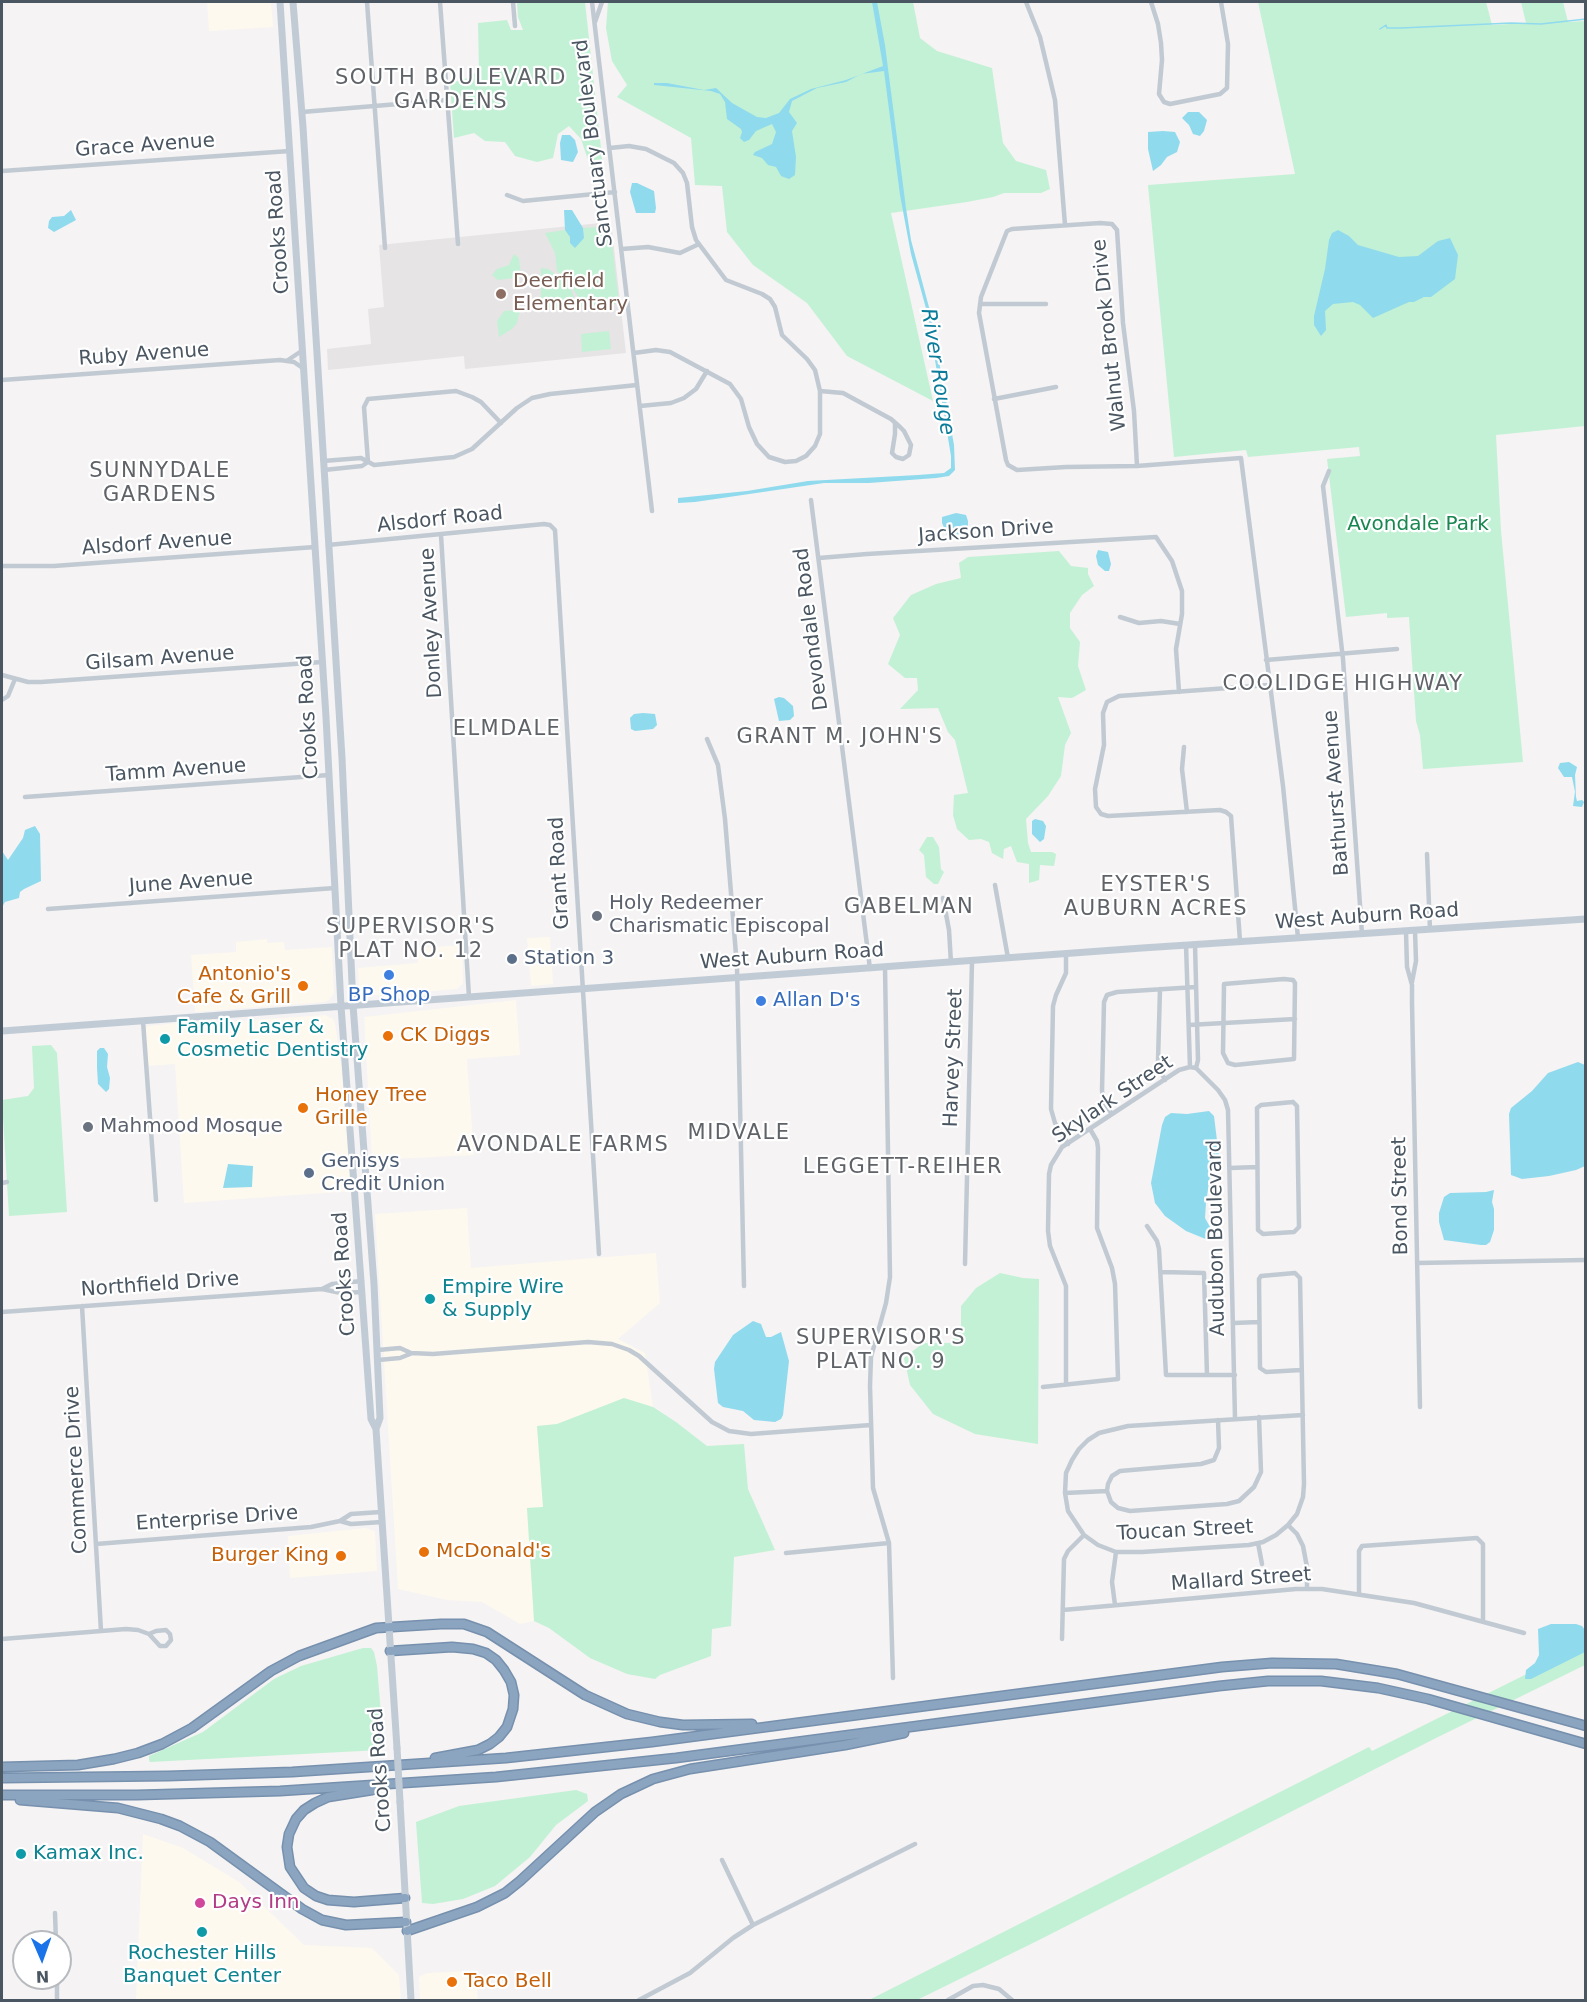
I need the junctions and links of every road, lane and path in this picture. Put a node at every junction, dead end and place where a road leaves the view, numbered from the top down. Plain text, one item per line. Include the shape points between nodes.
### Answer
1 (280, 2) edge
2 (293, 2) edge
3 (366, 2) edge
4 (440, 2) edge
5 (513, 2) edge
6 (592, 2) edge
7 (602, 2) edge
8 (1026, 2) edge
9 (1151, 2) edge
10 (1221, 2) edge
11 (595, 22) junction
12 (515, 26) dead end
13 (447, 100) junction
14 (374, 106) junction
15 (287, 110) junction
16 (302, 112) junction
17 (610, 148) junction
18 (290, 151) junction
19 (305, 152) junction
20 (2, 171) edge
21 (615, 192) junction
22 (507, 195) dead end
23 (1065, 225) junction
24 (458, 244) dead end
25 (699, 244) junction
26 (385, 248) dead end
27 (622, 249) junction
28 (980, 304) junction
29 (1046, 304) dead end
30 (303, 350) junction
31 (634, 353) junction
32 (288, 360) junction
33 (317, 360) junction
34 (304, 369) junction
35 (707, 371) junction
36 (2, 380) edge
37 (637, 385) junction
38 (1056, 387) dead end
39 (820, 391) junction
40 (994, 399) junction
41 (640, 406) junction
42 (501, 423) junction
43 (895, 423) junction
44 (308, 433) junction
45 (322, 440) junction
46 (323, 461) junction
47 (368, 462) junction
48 (1137, 466) junction
49 (323, 470) junction
50 (1329, 471) dead end
51 (811, 500) dead end
52 (652, 511) dead end
53 (553, 527) joint
54 (441, 535) junction
55 (328, 545) junction
56 (315, 547) junction
57 (819, 558) junction
58 (2, 566) edge
59 (318, 594) junction
60 (332, 600) junction
61 (1120, 617) dead end
62 (1180, 624) junction
63 (1397, 650) dead end
64 (1343, 653) junction
65 (1266, 660) junction
66 (322, 662) junction
67 (336, 667) junction
68 (2, 675) edge
69 (15, 679) junction
70 (1269, 685) junction
71 (1179, 692) junction
72 (2, 700) edge
73 (707, 739) dead end
74 (1184, 747) dead end
75 (329, 775) junction
76 (25, 797) dead end
77 (1187, 812) junction
78 (333, 844) junction
79 (346, 849) junction
80 (1427, 854) dead end
81 (995, 885) dead end
82 (335, 888) junction
83 (348, 895) junction
84 (943, 898) dead end
85 (48, 909) dead end
86 (1586, 919) edge
87 (1430, 930) junction
88 (1415, 931) junction
89 (1406, 932) junction
90 (1362, 934) junction
91 (1298, 938) junction
92 (1240, 941) junction
93 (1195, 944) junction
94 (1186, 945) junction
95 (1066, 953) junction
96 (1008, 958) junction
97 (972, 961) junction
98 (951, 963) junction
99 (885, 967) junction
100 (870, 969) junction
101 (339, 977) junction
102 (738, 978) junction
103 (352, 983) junction
104 (1412, 985) junction
105 (1188, 987) junction
106 (1196, 987) junction
107 (582, 989) junction
108 (1160, 989) junction
109 (469, 997) junction
110 (353, 1005) junction
111 (341, 1006) junction
112 (1295, 1019) junction
113 (143, 1021) junction
114 (1223, 1024) junction
115 (1189, 1025) junction
116 (1197, 1025) junction
117 (342, 1030) junction
118 (2, 1031) edge
119 (355, 1034) junction
120 (1193, 1068) junction
121 (1165, 1080) junction
122 (1112, 1114) junction
123 (1090, 1129) junction
124 (351, 1131) junction
125 (364, 1138) junction
126 (1068, 1144) junction
127 (1257, 1167) junction
128 (1230, 1168) junction
129 (156, 1200) dead end
130 (1147, 1226) dead end
131 (359, 1240) junction
132 (372, 1246) junction
133 (599, 1254) dead end
134 (1586, 1260) edge
135 (1417, 1263) junction
136 (965, 1264) dead end
137 (1162, 1272) junction
138 (362, 1281) junction
139 (744, 1286) dead end
140 (322, 1289) junction
141 (363, 1292) junction
142 (374, 1292) junction
143 (82, 1306) junction
144 (2, 1312) edge
145 (1259, 1322) junction
146 (1234, 1323) junction
147 (367, 1349) junction
148 (378, 1350) junction
149 (411, 1353) junction
150 (378, 1360) junction
151 (1301, 1370) junction
152 (1207, 1375) junction
153 (1235, 1375) junction
154 (1065, 1384) junction
155 (1043, 1387) dead end
156 (1420, 1407) dead end
157 (1302, 1415) junction
158 (1259, 1417) junction
159 (1235, 1419) junction
160 (1218, 1420) junction
161 (871, 1425) junction
162 (376, 1429) junction
163 (1107, 1491) junction
164 (1065, 1493) junction
165 (381, 1512) junction
166 (340, 1521) junction
167 (382, 1522) junction
168 (1288, 1525) junction
169 (1084, 1535) junction
170 (1258, 1543) junction
171 (96, 1544) junction
172 (889, 1544) junction
173 (1116, 1552) junction
174 (786, 1553) dead end
175 (1262, 1564) dead end
176 (1307, 1588) junction
177 (1359, 1594) junction
178 (1115, 1605) junction
179 (1063, 1610) junction
180 (1483, 1621) junction
181 (388, 1627) junction
182 (101, 1632) junction
183 (1524, 1633) dead end
184 (149, 1634) junction
185 (1062, 1639) dead end
186 (2, 1640) edge
187 (390, 1651) junction
188 (893, 1678) dead end
189 (989, 1717) junction
190 (798, 1723) junction
191 (1586, 1726) edge
192 (1586, 1744) edge
193 (2, 1767) edge
194 (384, 1767) junction
195 (2, 1778) edge
196 (420, 1783) junction
197 (2, 1797) edge
198 (915, 1844) dead end
199 (722, 1860) dead end
200 (405, 1898) junction
201 (55, 1913) dead end
202 (753, 1925) junction
203 (407, 1926) junction
204 (56, 1930) edge
205 (411, 2001) edge
206 (639, 2001) edge
207 (948, 2001) edge
208 (1012, 2001) edge

1 - 15 main road, Crooks Road
2 - 16 main road, Crooks Road
3 - 14 street
4 - 13 street
5 - 12 street
6 - 11 street, Sanctuary Boulevard
7 - 11 street, Sanctuary Boulevard
8 - 23 street, Walnut Brook Drive via 1040,37 1055,100
9 - 10 street via 1161,43 1160,94 1170,104 1220,94 1227,88 1229,57
11 - 17 street, Sanctuary Boulevard
13 - 14 street
13 - 24 street
14 - 16 street
14 - 26 street
15 - 16 main road via 292,114
15 - 18 main road, Crooks Road
16 - 19 main road, Crooks Road
17 - 21 street, Sanctuary Boulevard
17 - 25 street via 641,148 678,166 687,183 693,231
18 - 19 main road via 297,148
18 - 20 street, Grace Avenue
18 - 30 main road, Crooks Road
19 - 33 main road, Crooks Road
21 - 22 street via 523,201
21 - 27 street, Sanctuary Boulevard
23 - 28 street via 1007,231
23 - 48 street, Walnut Brook Drive via 1104,223 1117,230
25 - 27 street via 680,254 648,248
25 - 39 street via 726,280 770,299 779,331 812,365
27 - 31 street, Sanctuary Boulevard
28 - 29 street
28 - 40 street
30 - 32 street, Ruby Avenue
30 - 33 main road
30 - 34 main road, Crooks Road
31 - 35 street via 670,352
31 - 37 street, Sanctuary Boulevard
32 - 34 street
32 - 36 street, Ruby Avenue
33 - 45 main road, Crooks Road
34 - 44 main road, Crooks Road
35 - 39 street via 735,389 757,444 779,461 801,459 815,446 820,434
35 - 41 street via 696,389 684,398
37 - 41 street, Sanctuary Boulevard
37 - 42 street via 539,396 525,402
38 - 40 street
39 - 43 street via 843,393
40 - 48 street via 1005,460 1011,468
41 - 52 street, Sanctuary Boulevard
42 - 47 street via 472,449 454,457 374,465
42 - 47 street via 481,402 456,392 368,399 364,407
43 - 43 street via 911,445 903,459 892,453
44 - 45 main road via 317,432
44 - 56 main road, Crooks Road
45 - 46 main road, Crooks Road
46 - 47 street via 361,458
46 - 49 main road, Crooks Road
47 - 49 street
48 - 65 street via 1241,458
49 - 55 main road, Crooks Road
50 - 64 street, Bathurst Avenue via 1323,486
51 - 57 street, Devondale Road
53 - 54 street, Alsdorf Road via 544,524
53 - 107 street, Grant Road
54 - 55 street, Alsdorf Road
54 - 109 street, Donley Avenue
55 - 60 main road, Crooks Road
56 - 58 street, Alsdorf Avenue via 54,566
56 - 59 main road, Crooks Road
57 - 62 street, Jackson Drive via 1156,537 1178,576 1182,598
57 - 100 street, Devondale Road
59 - 60 main road via 324,601
59 - 66 main road, Crooks Road
60 - 67 main road, Crooks Road
61 - 62 street via 1139,623
62 - 71 street via 1176,649
63 - 64 street
64 - 65 street
64 - 90 street, Bathurst Avenue
65 - 70 street
66 - 67 main road via 331,660
66 - 69 street, Gilsam Avenue via 41,682
66 - 75 main road, Crooks Road
67 - 79 main road, Crooks Road
68 - 69 street, Gilsam Avenue
69 - 72 street
70 - 71 street
70 - 91 street
71 - 77 street via 1119,696 1105,704 1096,801 1099,812 1108,816
73 - 102 street via 718,765
74 - 77 street via 1182,769
75 - 76 street, Tamm Avenue
75 - 78 main road, Crooks Road
77 - 92 street via 1220,810 1232,822
78 - 79 main road
78 - 82 main road, Crooks Road
79 - 83 main road, Crooks Road
80 - 87 street
81 - 96 street
82 - 83 main road via 343,886
82 - 85 street, June Avenue
82 - 101 main road, Crooks Road
83 - 103 main road, Crooks Road
84 - 98 street, Harvey Street
86 - 87 main road, West Auburn Road
87 - 88 main road, West Auburn Road
88 - 89 main road, West Auburn Road
88 - 104 street, Bond Street
89 - 90 main road, West Auburn Road
89 - 104 street, Bond Street
90 - 91 main road, West Auburn Road
91 - 92 main road, West Auburn Road
92 - 93 main road, West Auburn Road
93 - 94 main road, West Auburn Road
93 - 106 street
94 - 95 main road, West Auburn Road
94 - 105 street
95 - 96 main road, West Auburn Road
95 - 126 street via 1066,973 1053,1006 1051,1109 1054,1124
96 - 97 main road, West Auburn Road
97 - 98 main road, West Auburn Road
97 - 136 street, Harvey Street
98 - 99 main road, West Auburn Road
99 - 100 main road, West Auburn Road
99 - 161 street via 890,1276 871,1357
100 - 102 main road, West Auburn Road
101 - 103 main road
101 - 111 main road, Crooks Road
102 - 107 main road, West Auburn Road
102 - 139 street
103 - 110 main road, Crooks Road
104 - 135 street, Bond Street
105 - 106 street
105 - 108 street
105 - 115 street
106 - 116 street
107 - 109 main road, West Auburn Road
107 - 133 street, Grant Road
108 - 121 street via 1158,1061
108 - 122 street via 1110,993 1105,998 1102,1092
109 - 110 main road, West Auburn Road
110 - 111 main road, West Auburn Road
110 - 119 main road, Crooks Road
111 - 113 main road, West Auburn Road
111 - 117 main road, Crooks Road
112 - 114 street
112 - 114 street via 1294,1059 1235,1065 1228,1063 1223,1053
112 - 114 street via 1293,980 1227,982 1222,988
113 - 118 main road, West Auburn Road
113 - 129 street
114 - 116 street
115 - 116 street
115 - 120 street
116 - 120 street
117 - 119 main road
117 - 124 main road, Crooks Road
119 - 125 main road, Crooks Road
120 - 121 street, Skylark Street via 1183,1068
120 - 128 street, Audubon Boulevard via 1225,1100
121 - 122 street, Skylark Street
122 - 123 street, Skylark Street
123 - 126 street, Skylark Street
123 - 154 street via 1098,1148 1097,1228 1115,1284 1118,1379
124 - 125 main road via 355,1138
124 - 131 main road, Crooks Road
125 - 132 main road, Crooks Road
126 - 154 street, Skylark Street via 1057,1154 1050,1169 1047,1226 1050,1246 1067,1290
127 - 127 street via 1259,1233 1298,1230 1295,1103 1257,1108
127 - 128 street
128 - 146 street, Audubon Boulevard
130 - 137 street via 1158,1244
131 - 132 main road via 363,1246
131 - 138 main road, Crooks Road
132 - 142 main road, Crooks Road
134 - 135 street
135 - 156 street, Bond Street
137 - 152 street via 1166,1375
137 - 152 street via 1204,1273
138 - 140 street, Northfield Drive
138 - 141 main road, Crooks Road
138 - 142 main road via 369,1283
140 - 141 street, Northfield Drive
140 - 143 street, Northfield Drive
141 - 147 main road, Crooks Road
142 - 148 main road, Crooks Road
143 - 144 street, Northfield Drive
143 - 171 street, Commerce Drive
145 - 146 street
145 - 151 street via 1262,1371
145 - 151 street via 1261,1276 1298,1275
146 - 153 street, Audubon Boulevard
147 - 150 main road via 372,1359
147 - 162 main road, Crooks Road via 371,1419
148 - 149 street via 400,1348
148 - 150 main road, Crooks Road
149 - 150 street
149 - 161 street via 588,1342 612,1344 639,1356 712,1422 729,1431 750,1434
150 - 162 main road, Crooks Road via 380,1418
151 - 157 street
152 - 153 street
153 - 159 street, Audubon Boulevard
154 - 155 street
157 - 158 street, Toucan Street
157 - 168 street, Toucan Street via 1303,1497
158 - 159 street, Toucan Street
158 - 163 street via 1261,1472 1254,1487 1239,1501 1123,1510 1114,1506
159 - 160 street, Toucan Street
160 - 163 street via 1219,1448 1214,1460 1119,1471 1110,1480
160 - 164 street, Toucan Street via 1128,1426 1099,1433 1072,1460
161 - 172 street via 874,1496
162 - 165 main road, Crooks Road
163 - 164 street
164 - 169 street, Toucan Street via 1068,1511
165 - 166 street, Enterprise Drive via 351,1514
165 - 167 main road, Crooks Road
166 - 167 street, Enterprise Drive
166 - 171 street, Enterprise Drive via 286,1530
167 - 181 main road, Crooks Road
168 - 170 street, Toucan Street
168 - 176 street via 1304,1546
169 - 173 street, Toucan Street
169 - 179 street via 1064,1559
170 - 173 street, Toucan Street
170 - 175 street
171 - 182 street, Commerce Drive
172 - 174 street
172 - 188 street
173 - 178 street via 1112,1582
176 - 177 street, Mallard Street
176 - 178 street, Mallard Street
177 - 180 street, Mallard Street via 1420,1604
177 - 180 street via 1362,1546 1478,1538 1483,1544
178 - 179 street, Mallard Street
179 - 185 street
180 - 183 street, Mallard Street
181 - 187 main road, Crooks Road
181 - 190 highway via 450,1623 479,1628 585,1695 648,1720 695,1726
181 - 193 highway via 290,1660 201,1722 150,1749 91,1764
182 - 184 street via 138,1630
182 - 186 street
184 - 184 street via 166,1630 171,1640 160,1646
187 - 194 highway via 452,1647 480,1651 504,1670 514,1702 507,1726 484,1748
187 - 200 main road, Crooks Road, bridge
189 - 192 highway via 1287,1680 1372,1687
189 - 196 highway via 676,1758
189 - 203 highway via 702,1766 653,1779 595,1812 505,1893 477,1907
190 - 191 highway via 1272,1663 1373,1669
190 - 194 highway via 581,1750
194 - 195 highway
196 - 197 highway
196 - 200 highway via 321,1800 300,1814 288,1840 288,1861 293,1872 304,1888 316,1896 343,1902
197 - 203 highway via 150,1815 210,1842 322,1920 346,1925
198 - 202 street
199 - 202 street
200 - 203 main road, Crooks Road
201 - 204 street
202 - 206 street via 690,1973
203 - 205 main road, Crooks Road
207 - 208 street via 973,1986 983,1985 999,1989

